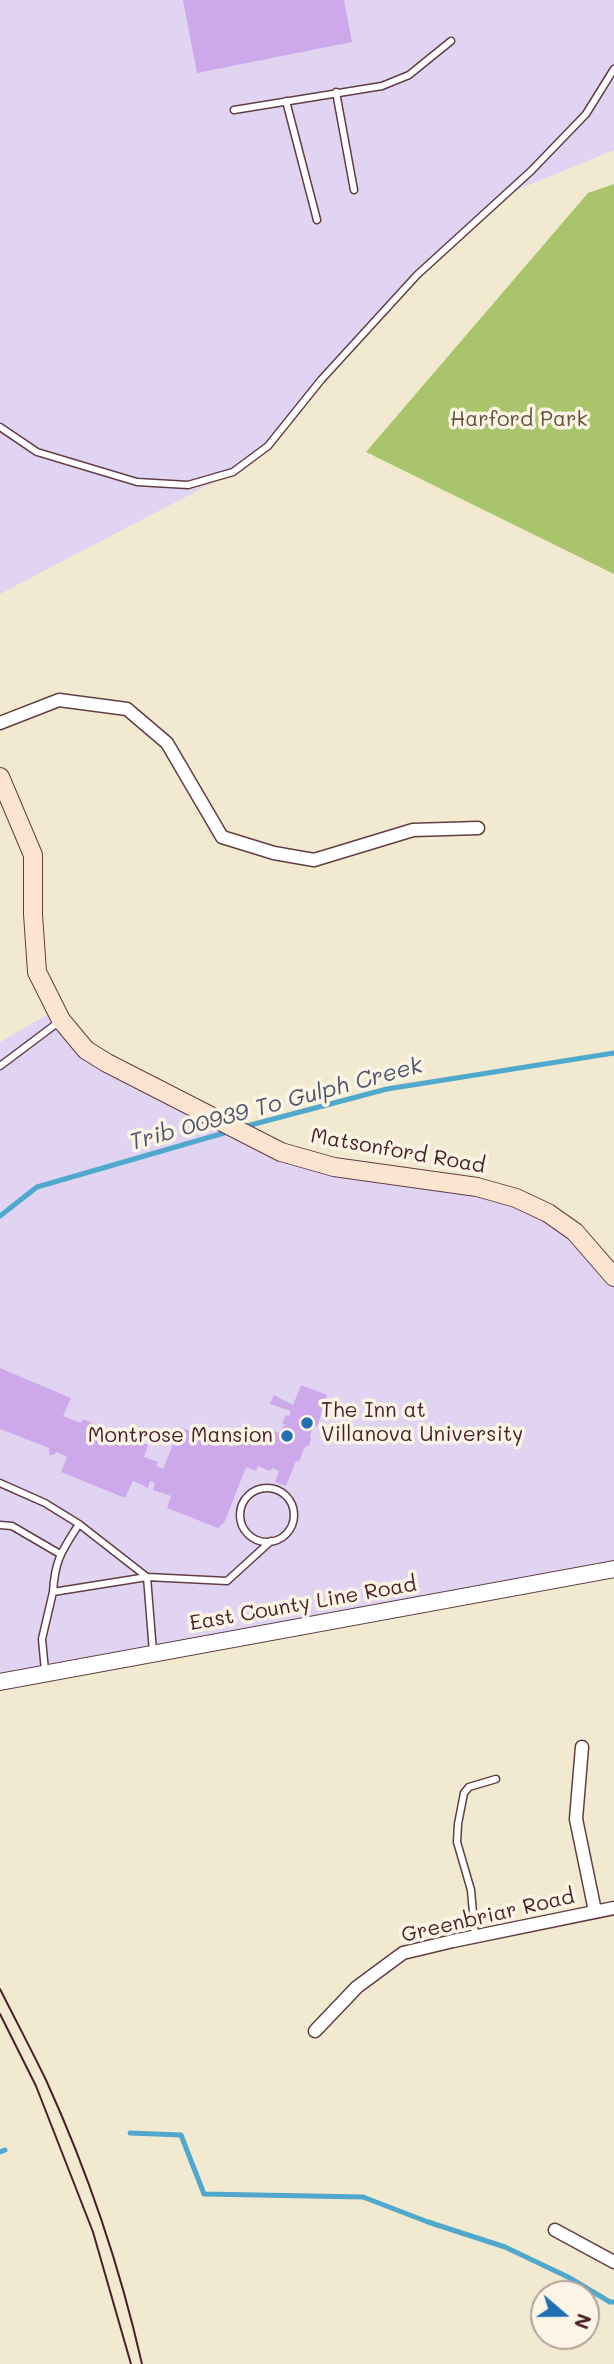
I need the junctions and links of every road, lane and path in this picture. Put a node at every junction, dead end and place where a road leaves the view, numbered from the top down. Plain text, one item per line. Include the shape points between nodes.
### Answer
1 (451, 41) dead end
2 (614, 69) edge
3 (336, 92) junction
4 (286, 101) junction
5 (234, 110) dead end
6 (354, 190) dead end
7 (317, 220) dead end
8 (0, 427) edge
9 (0, 723) edge
10 (0, 777) edge
11 (478, 828) dead end
12 (61, 1020) junction
13 (0, 1066) edge
14 (614, 1277) edge
15 (0, 1483) edge
16 (79, 1524) junction
17 (0, 1525) edge
18 (271, 1541) junction
19 (60, 1553) junction
20 (614, 1569) edge
21 (147, 1577) junction
22 (52, 1592) junction
23 (153, 1652) junction
24 (45, 1673) junction
25 (0, 1682) edge
26 (582, 1747) dead end
27 (496, 1779) dead end
28 (614, 1908) edge
29 (595, 1911) junction
30 (475, 1936) junction
31 (315, 2031) dead end
32 (555, 2230) dead end
33 (614, 2262) edge

1 - 3 lane via 410,75 382,86
2 - 8 lane via 586,114 417,275 268,446 233,472 188,485 137,482 37,452
3 - 4 lane
3 - 6 lane
4 - 5 lane
4 - 7 lane
9 - 11 street via 59,700 127,709 167,743 222,837 274,853 314,860 414,830
10 - 12 main road, Matsonford Road via 33,855 37,972
12 - 13 lane
12 - 14 main road, Matsonford Road via 86,1050 107,1063 281,1152 334,1167 477,1187 516,1198 575,1232
15 - 16 lane
16 - 19 lane
16 - 21 lane
17 - 19 lane via 12,1525
18 - 18 lane via 291,1528 294,1511 280,1491 264,1488 249,1495 241,1518 248,1533
18 - 21 lane via 227,1581
19 - 22 lane
20 - 23 street, East County Line Road
21 - 22 lane
21 - 23 lane
22 - 24 lane via 42,1639
23 - 24 street, East County Line Road
24 - 25 street, East County Line Road
26 - 29 street via 576,1819
27 - 30 lane via 469,1787 458,1824 457,1842 471,1890
28 - 29 street, Greenbriar Road
29 - 30 street, Greenbriar Road
30 - 31 street, Greenbriar Road via 403,1953 357,1987
32 - 33 street

